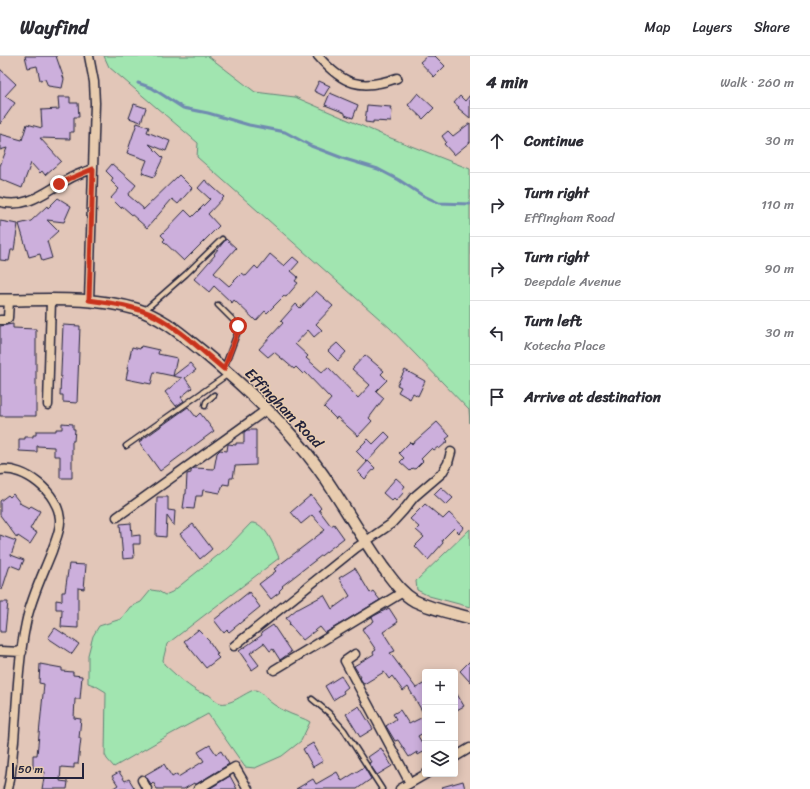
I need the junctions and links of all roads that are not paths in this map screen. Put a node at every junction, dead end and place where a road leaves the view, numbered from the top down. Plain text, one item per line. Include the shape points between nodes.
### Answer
1 (89, 56) edge
2 (318, 56) edge
3 (397, 78) dead end
4 (93, 169) junction
5 (0, 202) edge
6 (222, 240) dead end
7 (4, 300) edge
8 (51, 300) junction
9 (89, 300) junction
10 (218, 305) dead end
11 (143, 312) junction
12 (0, 320) edge
13 (226, 371) junction
14 (214, 394) dead end
15 (48, 406) dead end
16 (205, 406) dead end
17 (266, 410) junction
18 (126, 446) dead end
19 (451, 452) dead end
20 (0, 470) edge
21 (117, 517) dead end
22 (366, 541) junction
23 (403, 592) junction
24 (470, 618) edge
25 (234, 646) dead end
26 (0, 651) edge
27 (22, 652) junction
28 (355, 654) dead end
29 (274, 670) dead end
30 (312, 699) dead end
31 (470, 748) edge
32 (458, 755) edge
33 (422, 776) edge
34 (142, 780) dead end
35 (410, 783) junction
36 (8, 789) edge
37 (147, 789) edge
38 (198, 789) edge
39 (248, 789) edge
40 (382, 789) edge
41 (400, 789) edge

1 - 4 street via 95,103
2 - 3 street via 338,76 348,82 374,85
4 - 5 street via 30,201 18,204
4 - 9 street
6 - 11 lane
7 - 8 street, Effingham Road
7 - 12 street via 8,318
8 - 9 street, Effingham Road
8 - 15 street
9 - 11 street, Effingham Road via 113,303
10 - 13 lane via 238,326
11 - 13 street, Effingham Road via 172,326
13 - 17 street, Effingham Road
13 - 18 lane
14 - 16 lane
17 - 21 street
17 - 22 street, Effingham Road via 312,458
19 - 22 street via 442,473 414,497 391,524
20 - 27 street via 16,470 34,479 54,501 60,519 57,536 30,608
22 - 23 street, Effingham Road
22 - 25 street
23 - 24 street, Effingham Road via 415,601
23 - 29 street
26 - 27 street
27 - 36 street
28 - 35 street via 345,661
30 - 40 lane via 344,730
31 - 32 street
33 - 35 street
34 - 37 street
35 - 41 street
38 - 39 street via 235,767

